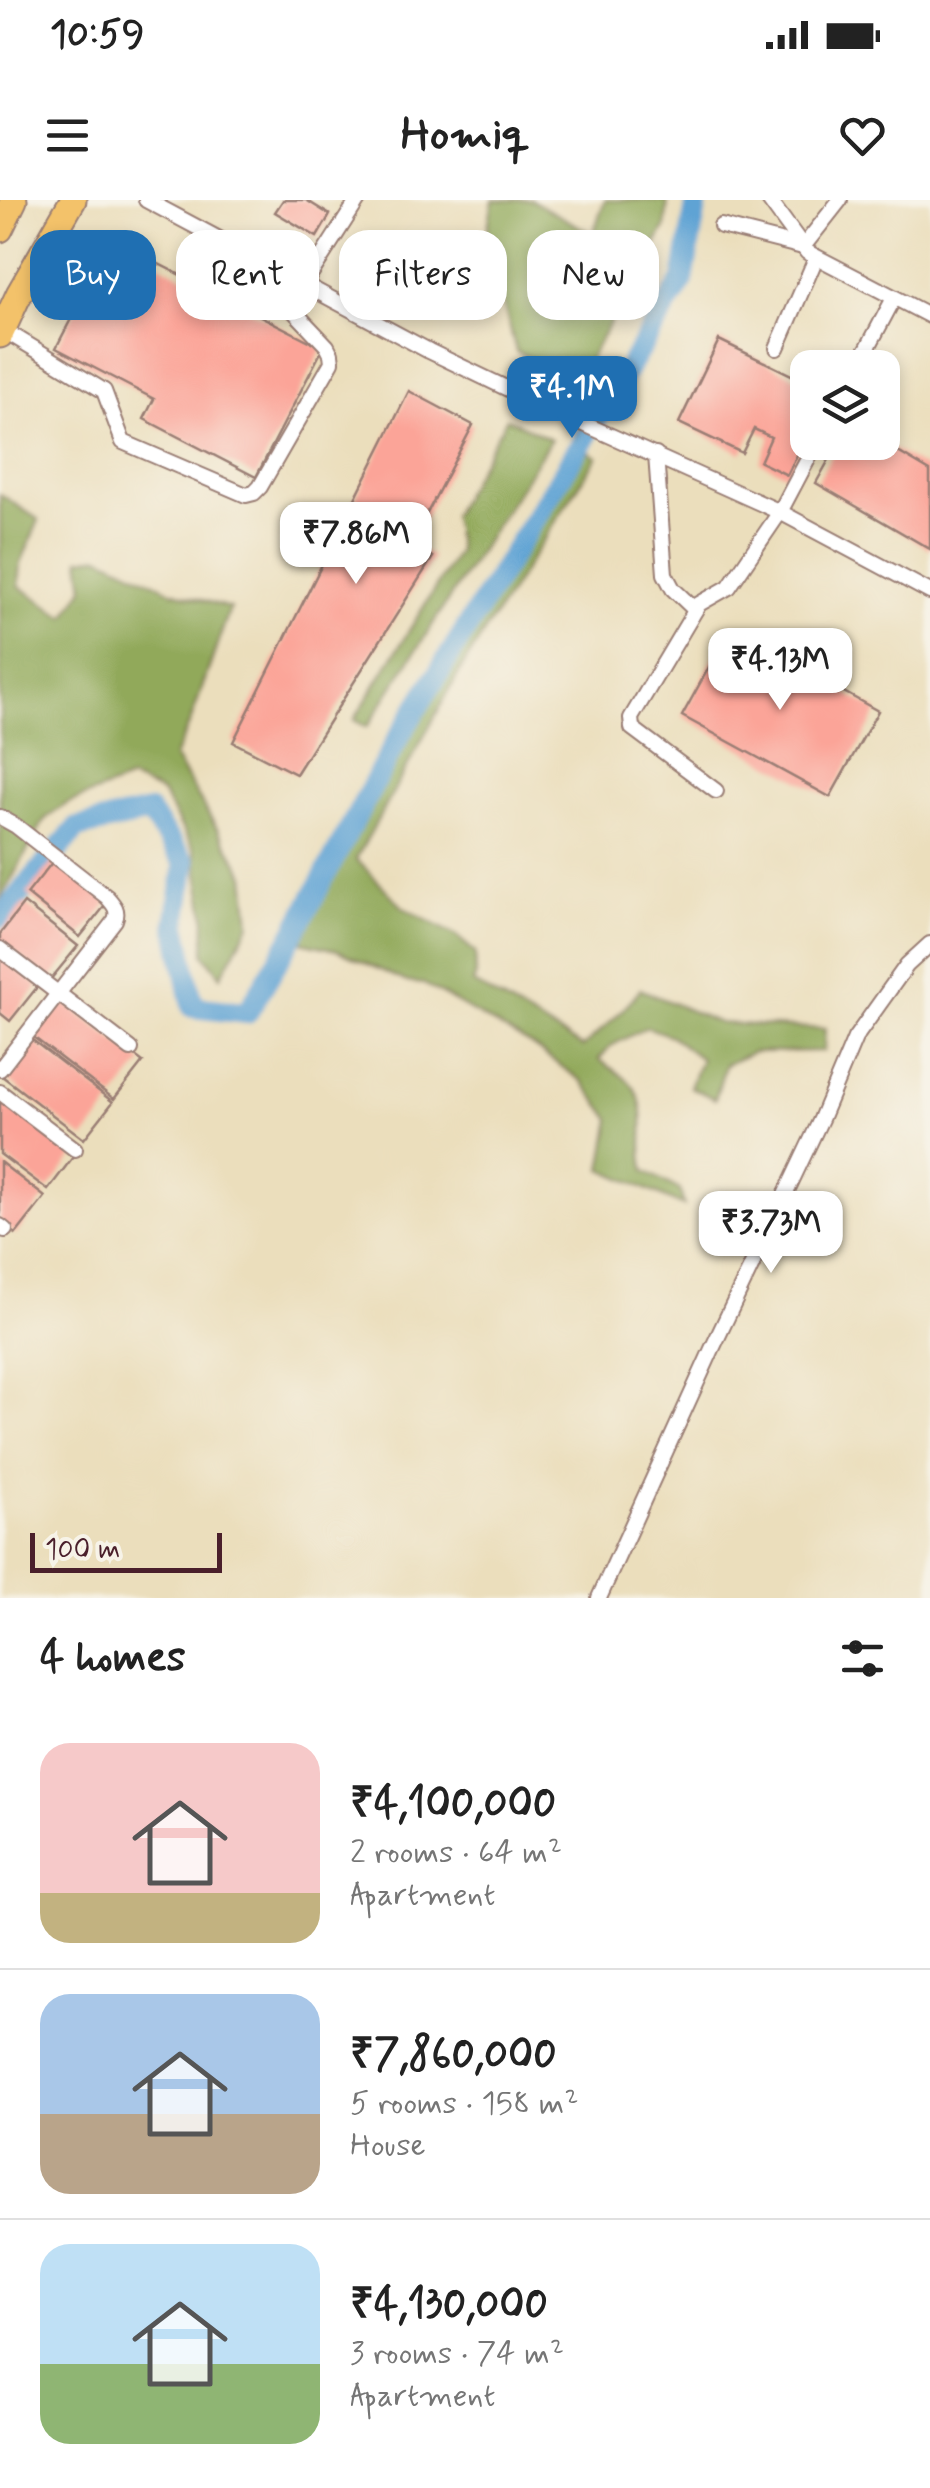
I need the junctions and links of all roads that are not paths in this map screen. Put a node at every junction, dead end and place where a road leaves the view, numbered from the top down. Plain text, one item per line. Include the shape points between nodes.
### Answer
1 (14, 200) edge
2 (73, 200) edge
3 (146, 200) edge
4 (358, 200) edge
5 (768, 200) edge
6 (840, 200) edge
7 (722, 226) dead end
8 (0, 229) edge
9 (203, 230) edge
10 (803, 247) junction
11 (816, 258) junction
12 (319, 263) edge
13 (319, 291) edge
14 (894, 298) junction
15 (930, 316) edge
16 (302, 320) edge
17 (1, 332) edge
18 (777, 348) dead end
19 (867, 350) edge
20 (656, 455) junction
21 (807, 460) edge
22 (780, 512) junction
23 (930, 592) edge
24 (695, 610) junction
25 (716, 790) dead end
26 (0, 817) edge
27 (930, 944) edge
28 (0, 949) edge
29 (58, 994) junction
30 (130, 1049) dead end
31 (0, 1069) edge
32 (0, 1092) edge
33 (75, 1149) dead end
34 (599, 1598) edge

1 - 8 highway
2 - 17 highway
3 - 9 street
4 - 12 street
5 - 10 street
6 - 10 street
7 - 10 street
10 - 11 street
11 - 14 street
11 - 18 street
13 - 20 street via 429,351
14 - 15 street
14 - 19 street
16 - 17 street via 332,362 260,487 246,495 123,442 104,391
20 - 22 street
20 - 24 street via 665,574
21 - 22 street
22 - 23 street
22 - 24 street via 729,587
24 - 25 street via 630,724
26 - 29 street via 107,898 118,914
27 - 34 street via 855,1038
28 - 29 street
29 - 30 street
29 - 31 street
32 - 33 street

